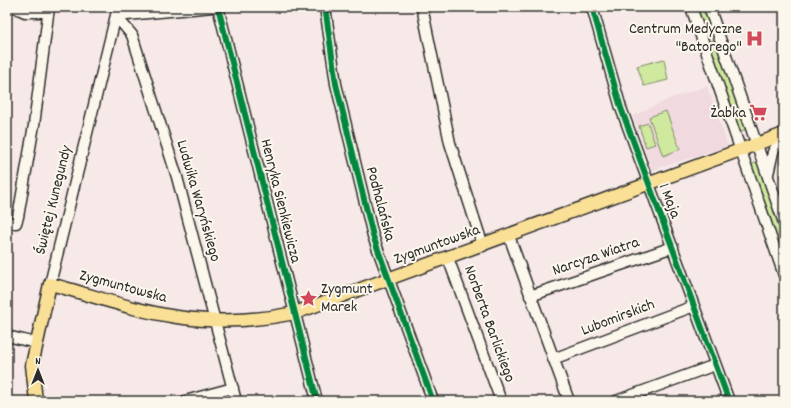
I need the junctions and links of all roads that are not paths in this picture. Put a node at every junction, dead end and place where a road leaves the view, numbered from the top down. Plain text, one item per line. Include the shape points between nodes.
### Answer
1 (14, 7) edge
2 (213, 7) edge
3 (218, 7) edge
4 (325, 7) edge
5 (422, 7) edge
6 (592, 7) edge
7 (691, 7) edge
8 (709, 7) edge
9 (49, 9) edge
10 (117, 11) edge
11 (784, 135) edge
12 (756, 144) junction
13 (740, 150) junction
14 (768, 178) junction
15 (648, 184) junction
16 (7, 223) edge
17 (784, 223) edge
18 (509, 236) junction
19 (482, 246) junction
20 (672, 246) junction
21 (448, 258) junction
22 (784, 275) edge
23 (390, 279) junction
24 (50, 284) junction
25 (530, 296) junction
26 (694, 306) junction
27 (295, 313) junction
28 (216, 321) junction
29 (7, 336) edge
30 (36, 343) junction
31 (553, 359) junction
32 (715, 365) junction
33 (233, 388) junction
34 (36, 401) edge
35 (185, 401) edge
36 (236, 401) edge
37 (318, 401) edge
38 (433, 401) edge
39 (501, 401) edge
40 (569, 401) edge
41 (616, 401) edge
42 (729, 401) edge

1 - 9 street via 25,12
2 - 10 street
3 - 27 street, Henryka Sienkiewicza
4 - 23 street, Podhalańska via 336,84 373,236
5 - 19 street via 450,143
6 - 15 street, 1 Maja via 621,108
7 - 13 street
8 - 12 street
9 - 16 street via 34,125 18,217 16,223
10 - 24 street, Świętej Kunegundy
10 - 28 street, Ludwika Waryńskiego via 132,35 177,177
11 - 12 main road, Zygmuntowska
11 - 14 street via 773,152
12 - 13 main road, Zygmuntowska
12 - 14 street
13 - 15 main road, Zygmuntowska
13 - 22 street
14 - 17 street
15 - 18 main road, Zygmuntowska
15 - 20 street, 1 Maja
18 - 19 main road, Zygmuntowska
18 - 25 street
19 - 21 main road, Zygmuntowska
20 - 25 street, Narcyza Wiatra
20 - 26 street, 1 Maja
21 - 23 main road, Zygmuntowska
21 - 39 street, Norberta Barlickiego
23 - 27 main road, Zygmuntowska
23 - 38 street, Podhalańska
24 - 28 main road, Zygmuntowska via 157,313
24 - 30 main road, Świętej Kunegundy
25 - 31 street
26 - 31 street, Lubomirskich
26 - 32 street, 1 Maja
27 - 28 main road, Zygmuntowska via 256,320
27 - 37 street, Henryka Sienkiewicza
28 - 33 street, Ludwika Waryńskiego
29 - 30 street
30 - 34 main road, Świętej Kunegundy via 32,374
31 - 40 street
32 - 41 street
32 - 42 street, 1 Maja
33 - 35 street
33 - 36 street, Ludwika Waryńskiego

